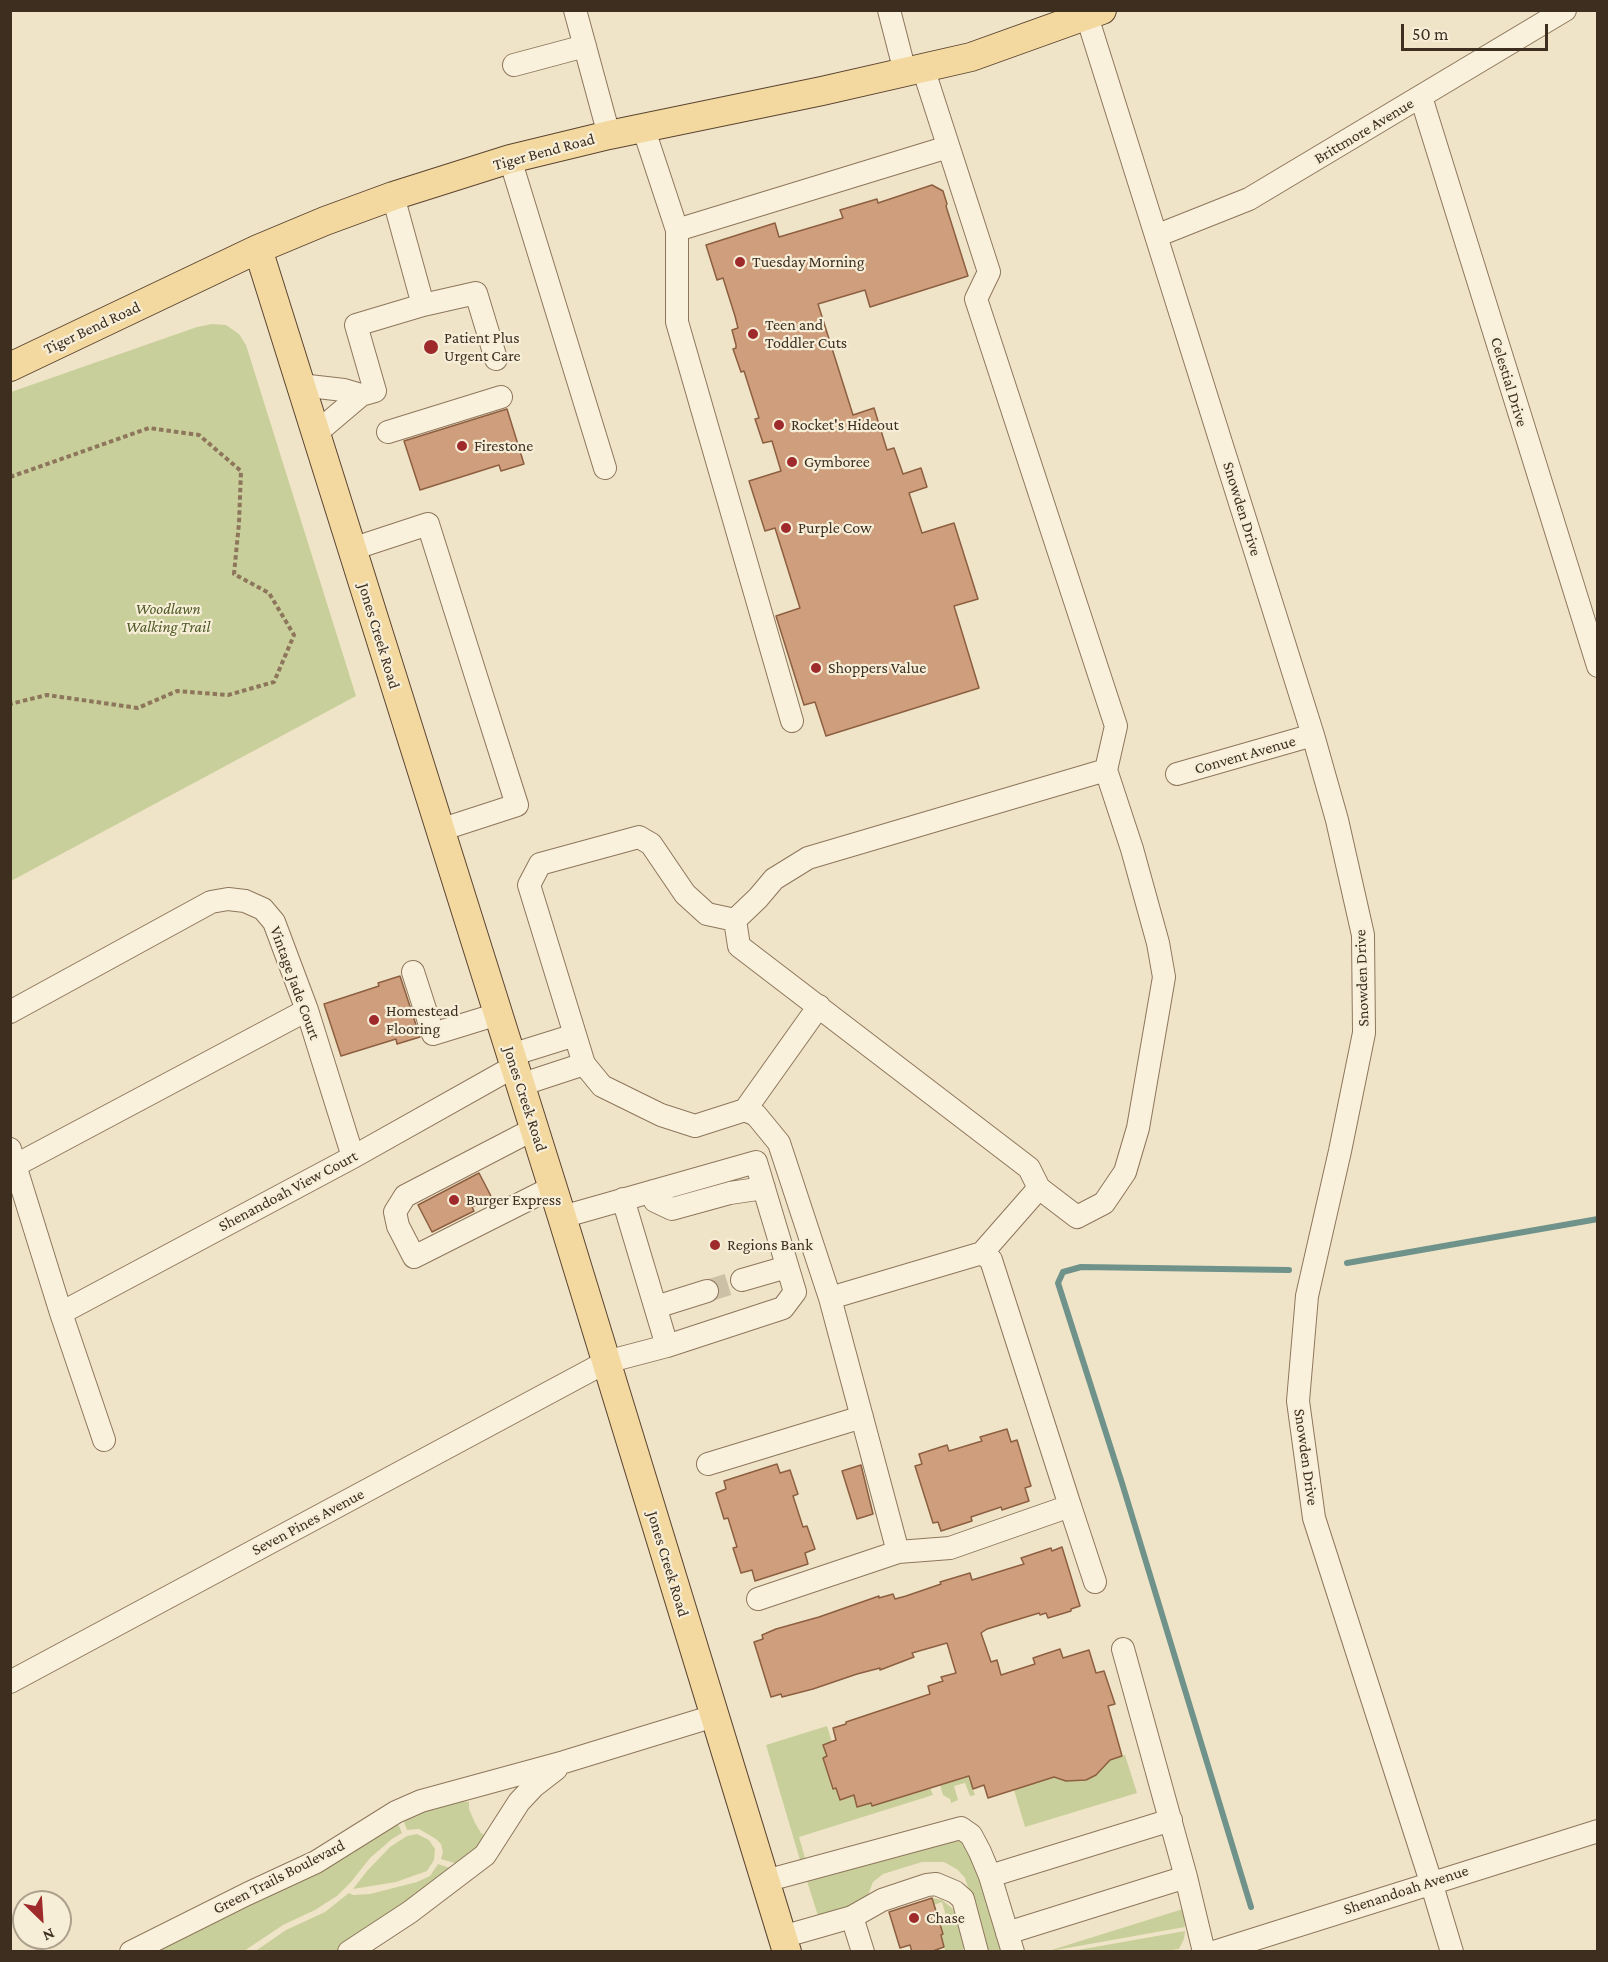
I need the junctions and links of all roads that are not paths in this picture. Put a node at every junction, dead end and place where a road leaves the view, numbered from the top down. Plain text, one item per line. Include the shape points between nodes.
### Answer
1 (575, 10) edge
2 (889, 10) edge
3 (1565, 10) edge
4 (1092, 12) edge
5 (585, 46) junction
6 (514, 65) dead end
7 (914, 70) junction
8 (1421, 98) junction
9 (643, 127) junction
10 (609, 135) junction
11 (948, 147) junction
12 (510, 159) junction
13 (393, 196) junction
14 (677, 230) junction
15 (1156, 236) junction
16 (258, 249) junction
17 (423, 305) junction
18 (496, 359) dead end
19 (10, 367) edge
20 (300, 386) junction
21 (361, 395) junction
22 (501, 397) dead end
23 (388, 432) dead end
24 (315, 434) junction
25 (605, 468) dead end
26 (352, 549) junction
27 (1598, 666) edge
28 (792, 721) dead end
29 (1313, 735) junction
30 (1106, 770) junction
31 (1177, 774) dead end
32 (440, 830) junction
33 (735, 920) junction
34 (413, 972) dead end
35 (819, 1006) junction
36 (307, 1010) junction
37 (10, 1011) edge
38 (498, 1014) junction
39 (575, 1035) junction
40 (584, 1064) junction
41 (515, 1069) junction
42 (745, 1110) junction
43 (534, 1129) junction
44 (13, 1157) edge
45 (353, 1157) junction
46 (553, 1187) junction
47 (1039, 1188) junction
48 (623, 1198) junction
49 (562, 1217) junction
50 (982, 1253) junction
51 (787, 1267) junction
52 (742, 1280) tunnel mouth
53 (707, 1292) tunnel mouth
54 (830, 1298) junction
55 (656, 1307) junction
56 (61, 1313) junction
57 (667, 1346) junction
58 (606, 1362) junction
59 (862, 1417) junction
60 (104, 1440) dead end
61 (708, 1464) dead end
62 (1070, 1506) junction
63 (898, 1552) junction
64 (1095, 1582) dead end
65 (758, 1599) dead end
66 (1123, 1649) dead end
67 (10, 1682) edge
68 (714, 1716) junction
69 (564, 1762) junction
70 (1170, 1820) junction
71 (1598, 1830) edge
72 (990, 1876) junction
73 (1186, 1877) junction
74 (765, 1881) junction
75 (1431, 1882) junction
76 (852, 1917) junction
77 (1010, 1942) edge
78 (784, 1944) edge
79 (131, 1952) edge
80 (350, 1952) edge
81 (863, 1952) edge
82 (977, 1952) edge
83 (1204, 1952) edge
84 (1214, 1952) edge
85 (1452, 1952) edge

1 - 5 street
2 - 7 street
3 - 8 street, Brittmore Avenue
4 - 7 main road, Tiger Bend Road via 970,57
4 - 15 street, Snowden Drive
5 - 6 street
5 - 10 street
7 - 9 main road, Tiger Bend Road
7 - 11 street
8 - 15 street, Brittmore Avenue via 1249,199
8 - 27 street, Celestial Drive
9 - 10 main road, Tiger Bend Road
9 - 14 street
10 - 12 main road, Tiger Bend Road
11 - 14 street
11 - 30 street via 989,272 976,299 1116,726
12 - 13 main road, Tiger Bend Road
12 - 25 street
13 - 16 main road, Tiger Bend Road
13 - 17 street
14 - 28 street via 677,322
15 - 29 street, Snowden Drive
16 - 19 main road, Tiger Bend Road
16 - 20 main road, Jones Creek Road
17 - 18 street via 476,293
17 - 21 street via 356,325 375,391
20 - 21 street
20 - 24 main road, Jones Creek Road
21 - 24 street
22 - 23 street
24 - 26 main road, Jones Creek Road
26 - 32 main road, Jones Creek Road
26 - 32 street via 415,516 428,524 517,806
29 - 31 street, Convent Avenue
29 - 75 street, Snowden Drive via 1363,934 1364,1033 1306,1296 1298,1401 1314,1518
30 - 33 street via 808,858 774,879
30 - 47 street via 1132,849 1164,977 1138,1128 1125,1172 1104,1203 1077,1217
32 - 38 main road, Jones Creek Road
33 - 35 street via 739,946
33 - 39 street via 707,914 685,894 651,844 639,837 540,864 529,885
34 - 38 street via 433,1034
35 - 42 street
35 - 47 street via 1029,1168
36 - 37 street, Vintage Jade Court via 274,922 263,909 228,898 211,902
36 - 44 street
36 - 45 street, Vintage Jade Court
38 - 41 main road, Jones Creek Road
39 - 40 street
39 - 41 street
40 - 41 street
40 - 42 street via 602,1086 661,1115 695,1126
41 - 43 main road, Jones Creek Road
41 - 45 street, Shenandoah View Court
42 - 54 street via 756,1115 779,1143
43 - 46 main road, Jones Creek Road
43 - 46 street via 405,1196 396,1212 398,1226 414,1257
44 - 56 street
45 - 56 street, Shenandoah View Court
46 - 49 main road, Jones Creek Road
47 - 50 street
48 - 49 street
48 - 51 street via 653,1191 655,1200 672,1209 730,1192 764,1188
48 - 55 street
49 - 58 main road, Jones Creek Road
50 - 54 street
50 - 62 street via 991,1260
51 - 52 street
51 - 57 street, Seven Pines Avenue via 795,1292 783,1308
53 - 55 street
54 - 59 street
55 - 57 street
56 - 60 street
57 - 58 street, Seven Pines Avenue
58 - 67 street, Seven Pines Avenue
58 - 68 main road, Jones Creek Road
59 - 61 street
59 - 63 street
62 - 63 street via 950,1548
62 - 64 street
63 - 65 street
66 - 70 street
68 - 69 street, Green Trails Boulevard
68 - 74 main road, Jones Creek Road
69 - 79 street, Green Trails Boulevard via 412,1805 316,1862
69 - 80 street, Green Trails Boulevard via 519,1802 485,1855
70 - 72 street
70 - 73 street
71 - 75 street, Shenandoah Avenue
72 - 74 street via 971,1835 962,1828
72 - 77 street
73 - 77 street
73 - 83 street
74 - 78 main road, Jones Creek Road
75 - 84 street, Shenandoah Avenue
75 - 85 street, Snowden Drive
76 - 78 street
76 - 81 street
76 - 82 street via 882,1900 936,1884 963,1899

